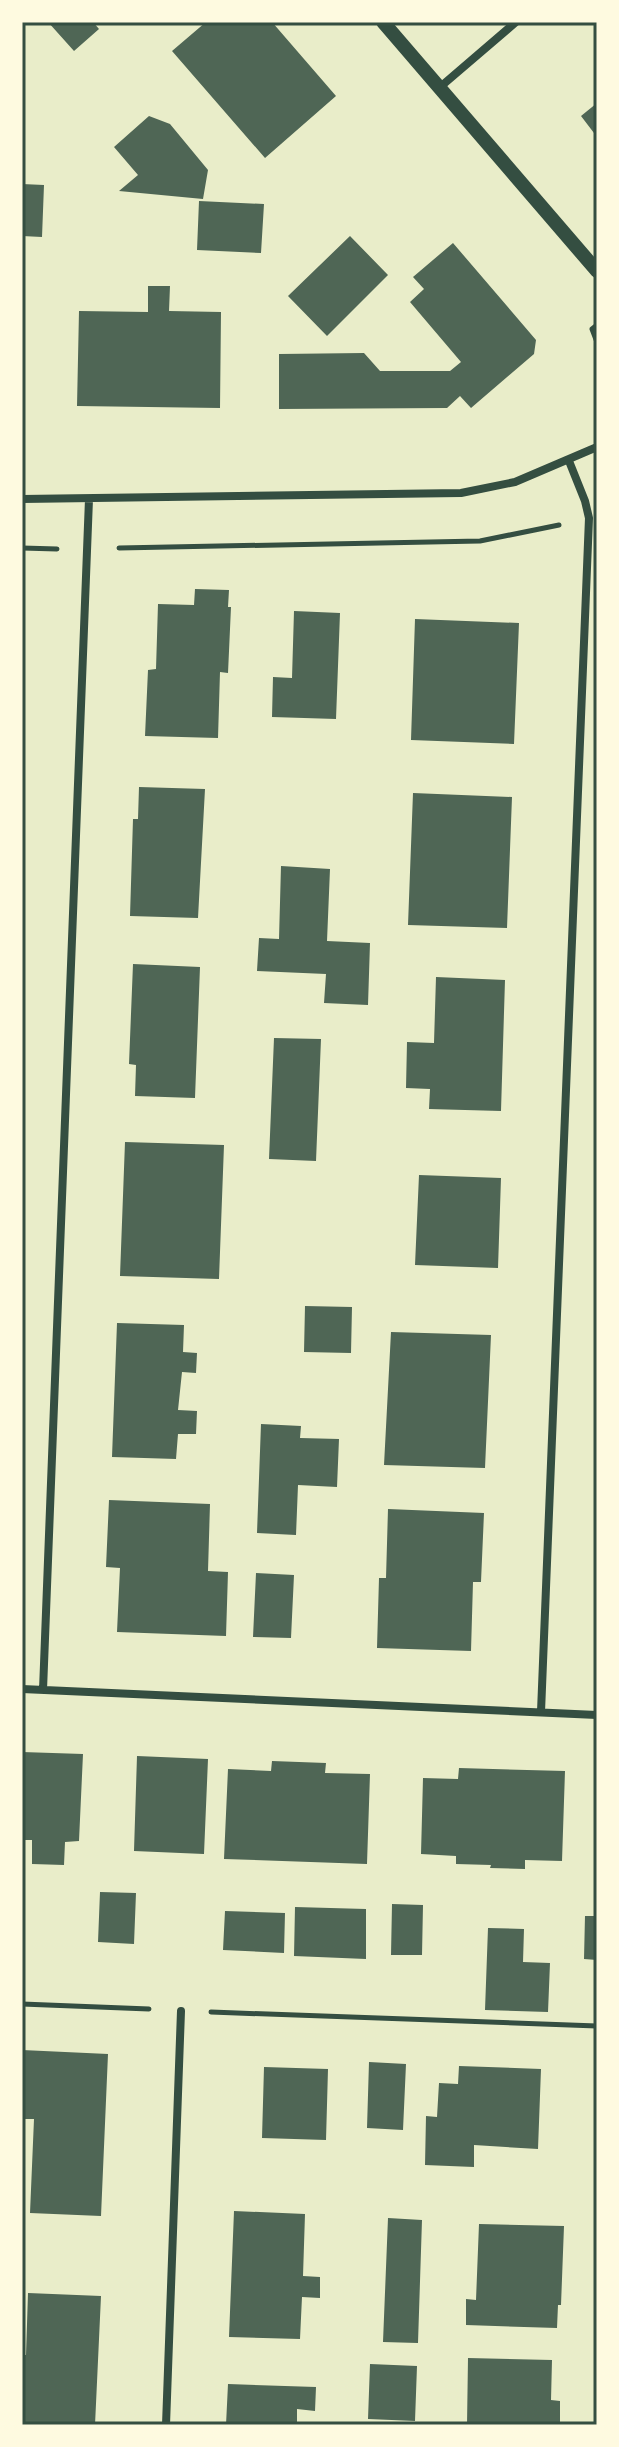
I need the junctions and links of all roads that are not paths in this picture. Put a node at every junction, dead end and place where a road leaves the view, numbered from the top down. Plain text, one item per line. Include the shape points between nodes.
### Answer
1 (383, 22) edge
2 (516, 22) edge
3 (439, 88) junction
4 (597, 271) edge
5 (597, 447) edge
6 (569, 461) junction
7 (22, 499) edge
8 (89, 499) junction
9 (22, 1689) edge
10 (43, 1690) junction
11 (541, 1712) junction
12 (597, 1715) edge
13 (181, 2011) road end
14 (166, 2425) edge

1 - 3 street
2 - 3 street
3 - 4 street
5 - 6 street
6 - 8 street via 515,482 461,493
6 - 11 street via 589,518
7 - 8 street
8 - 10 street
9 - 10 street
10 - 11 street
11 - 12 street
13 - 14 street

